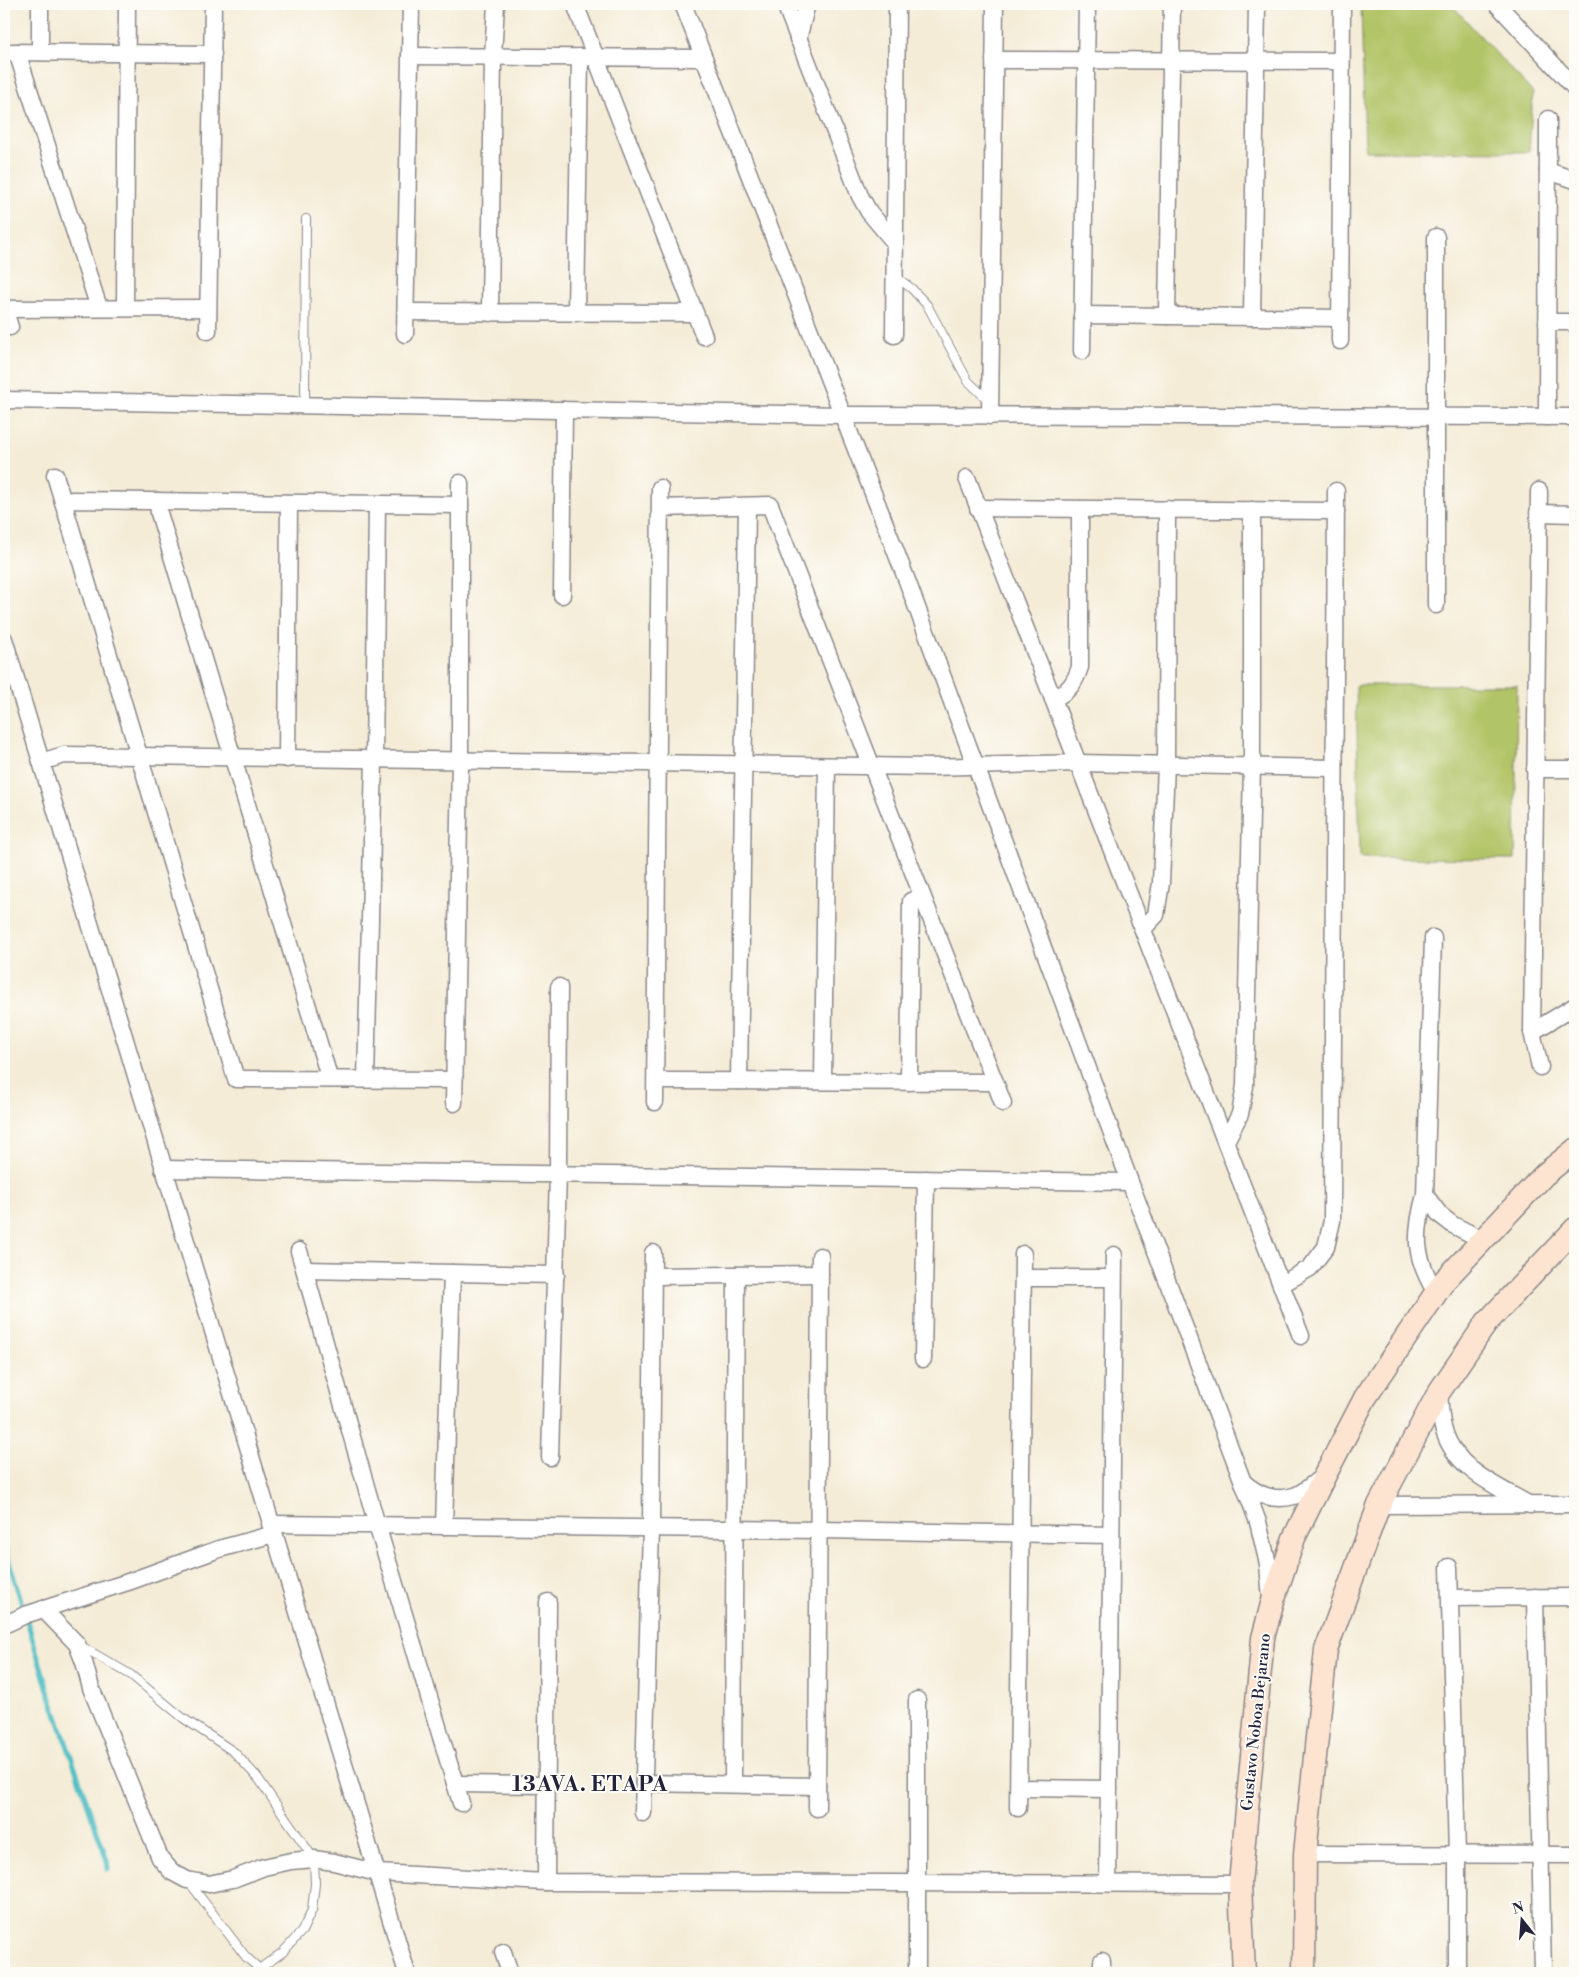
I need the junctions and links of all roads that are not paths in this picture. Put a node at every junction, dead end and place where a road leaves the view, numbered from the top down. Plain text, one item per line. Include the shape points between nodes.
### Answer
1 (40, 4) edge
2 (127, 4) edge
3 (213, 4) edge
4 (411, 4) edge
5 (496, 4) edge
6 (575, 4) edge
7 (683, 4) edge
8 (785, 4) edge
9 (807, 4) edge
10 (897, 4) edge
11 (995, 4) edge
12 (1087, 4) edge
13 (1172, 4) edge
14 (1257, 4) edge
15 (1342, 4) edge
16 (1496, 4) edge
17 (798, 39) junction
18 (10, 52) edge
19 (40, 52) junction
20 (126, 53) junction
21 (213, 54) junction
22 (410, 56) junction
23 (493, 56) junction
24 (588, 57) junction
25 (704, 58) junction
26 (1086, 59) junction
27 (994, 60) junction
28 (1172, 60) junction
29 (1256, 61) junction
30 (1341, 61) junction
31 (1575, 88) edge
32 (1548, 119) dead end
33 (1548, 171) junction
34 (1575, 180) edge
35 (306, 219) dead end
36 (1436, 236) dead end
37 (895, 243) junction
38 (895, 276) junction
39 (4, 308) edge
40 (99, 308) junction
41 (124, 308) junction
42 (207, 308) junction
43 (406, 312) junction
44 (490, 313) junction
45 (576, 313) junction
46 (695, 313) junction
47 (1082, 315) junction
48 (1168, 316) junction
49 (1252, 317) junction
50 (1340, 318) junction
51 (1547, 322) junction
52 (1575, 322) edge
53 (10, 327) dead end
54 (208, 331) dead end
55 (405, 334) dead end
56 (894, 335) dead end
57 (704, 336) dead end
58 (1340, 341) dead end
59 (1082, 351) dead end
60 (4, 400) edge
61 (305, 405) junction
62 (990, 409) junction
63 (564, 410) junction
64 (843, 415) junction
65 (1435, 417) junction
66 (1547, 417) junction
67 (1575, 417) edge
68 (55, 475) dead end
69 (967, 478) dead end
70 (460, 483) dead end
71 (660, 488) dead end
72 (1336, 491) dead end
73 (1539, 491) dead end
74 (158, 501) junction
75 (63, 502) junction
76 (289, 503) junction
77 (377, 504) junction
78 (460, 505) junction
79 (748, 506) junction
80 (660, 508) junction
81 (978, 508) junction
82 (1080, 509) junction
83 (1167, 509) junction
84 (1252, 510) junction
85 (1336, 511) junction
86 (1538, 513) junction
87 (1575, 514) edge
88 (562, 595) dead end
89 (1436, 605) dead end
90 (4, 639) edge
91 (1053, 699) junction
92 (138, 756) junction
93 (232, 758) junction
94 (288, 759) junction
95 (374, 760) junction
96 (460, 761) junction
97 (41, 762) junction
98 (1078, 763) junction
99 (658, 764) junction
100 (744, 765) junction
101 (976, 765) junction
102 (1166, 765) junction
103 (827, 766) junction
104 (871, 766) junction
105 (1252, 766) junction
106 (1334, 768) junction
107 (1535, 769) junction
108 (1575, 769) edge
109 (922, 896) junction
110 (1143, 929) junction
111 (1433, 938) dead end
112 (559, 987) dead end
113 (1575, 1006) edge
114 (1532, 1032) junction
115 (1540, 1067) dead end
116 (328, 1079) junction
117 (366, 1079) junction
118 (454, 1080) junction
119 (656, 1081) junction
120 (739, 1081) junction
121 (823, 1082) junction
122 (909, 1082) junction
123 (995, 1082) junction
124 (655, 1102) dead end
125 (454, 1103) dead end
126 (1003, 1103) dead end
127 (1226, 1142) junction
128 (1575, 1150) edge
129 (163, 1168) junction
130 (558, 1173) junction
131 (926, 1179) junction
132 (1130, 1182) junction
133 (1425, 1195) junction
134 (1575, 1229) edge
135 (1483, 1240) junction
136 (299, 1251) dead end
137 (653, 1253) dead end
138 (1023, 1254) dead end
139 (1114, 1255) dead end
140 (820, 1256) dead end
141 (305, 1270) junction
142 (452, 1273) junction
143 (820, 1274) junction
144 (556, 1275) junction
145 (736, 1275) junction
146 (653, 1276) junction
147 (1023, 1278) junction
148 (1113, 1278) junction
149 (1282, 1284) junction
150 (1436, 1293) junction
151 (1301, 1336) dead end
152 (923, 1359) dead end
153 (1439, 1392) junction
154 (550, 1457) dead end
155 (1324, 1475) junction
156 (1243, 1482) junction
157 (1575, 1504) edge
158 (1530, 1505) junction
159 (1379, 1506) junction
160 (377, 1525) junction
161 (444, 1526) junction
162 (650, 1528) junction
163 (272, 1529) junction
164 (734, 1529) junction
165 (819, 1530) junction
166 (1021, 1534) junction
167 (1111, 1535) junction
168 (1449, 1567) dead end
169 (1536, 1597) junction
170 (1575, 1597) edge
171 (1451, 1598) junction
172 (548, 1602) dead end
173 (1272, 1604) junction
174 (43, 1609) junction
175 (4, 1625) edge
176 (77, 1644) junction
177 (917, 1700) dead end
178 (644, 1783) junction
179 (455, 1784) junction
180 (547, 1784) junction
181 (733, 1784) junction
182 (817, 1786) junction
183 (1018, 1788) junction
184 (1109, 1789) junction
185 (461, 1802) dead end
186 (817, 1808) dead end
187 (1018, 1808) dead end
188 (643, 1813) dead end
189 (1305, 1854) junction
190 (1457, 1854) junction
191 (1542, 1854) junction
192 (1575, 1855) edge
193 (314, 1859) junction
194 (377, 1873) junction
195 (187, 1880) junction
196 (546, 1882) junction
197 (917, 1883) junction
198 (1108, 1884) junction
199 (1240, 1884) junction
200 (504, 1952) dead end
201 (262, 1971) edge
202 (407, 1973) edge
203 (510, 1973) edge
204 (916, 1973) edge
205 (1244, 1973) edge
206 (1304, 1973) edge
207 (1457, 1973) edge
208 (1543, 1973) edge

1 - 19 street
2 - 20 street
3 - 21 street
4 - 22 street
5 - 23 street
6 - 24 street
7 - 25 street
8 - 17 street
9 - 17 street
10 - 37 street
11 - 27 street
12 - 26 street
13 - 28 street
14 - 29 street
15 - 30 street
16 - 31 street
17 - 37 street via 860,196
18 - 19 street
18 - 40 street
19 - 20 street
20 - 21 street
20 - 41 street
21 - 42 street
22 - 23 street
22 - 43 street
23 - 24 street
23 - 44 street
24 - 25 street
24 - 45 street
24 - 46 street
25 - 64 street
26 - 27 street
26 - 28 street
26 - 47 street
27 - 62 street
28 - 29 street
28 - 48 street
29 - 30 street
29 - 49 street
30 - 50 street
32 - 33 street
33 - 34 street
33 - 51 street
35 - 61 lane
36 - 65 street
37 - 38 street
38 - 56 street
38 - 62 lane via 927,305 968,382
39 - 40 street
39 - 53 street
40 - 41 street
41 - 42 street
42 - 54 street
43 - 44 street
43 - 55 street
44 - 45 street
45 - 46 street
46 - 57 street
47 - 48 street
47 - 59 street
48 - 49 street
49 - 50 street
50 - 58 street
51 - 52 street
51 - 66 street
60 - 61 street
61 - 63 street
62 - 64 street
62 - 65 street
63 - 64 street
63 - 88 street
64 - 101 street
65 - 66 street
65 - 89 street
66 - 67 street
68 - 75 street
69 - 81 street
70 - 78 street
71 - 80 street
72 - 85 street
73 - 86 street
74 - 75 street
74 - 76 street
74 - 93 street via 159,514
75 - 92 street
76 - 77 street
76 - 94 street
77 - 78 street
77 - 95 street
78 - 96 street
79 - 80 street
79 - 100 street
79 - 104 street via 770,505
80 - 99 street
81 - 82 street
81 - 91 street
82 - 83 street
82 - 91 street via 1080,667 1073,685
83 - 84 street
83 - 102 street
84 - 85 street
84 - 105 street
85 - 106 street
86 - 87 street
86 - 107 street
90 - 97 street
91 - 98 street
92 - 93 street
92 - 97 street via 64,755
92 - 116 street via 236,1079
93 - 94 street
93 - 116 street
94 - 95 street
95 - 96 street
95 - 117 street
96 - 99 street
96 - 118 street
97 - 129 street
98 - 101 street
98 - 102 street
98 - 110 street
99 - 100 street
99 - 119 street
100 - 103 street
100 - 120 street
101 - 104 street
101 - 132 street
102 - 105 street
102 - 110 street via 1161,883 1156,914
103 - 104 street
103 - 121 street
104 - 109 street
105 - 106 street
105 - 127 street via 1245,1086 1240,1114
106 - 149 street via 1332,1222 1326,1247 1310,1268
107 - 108 street
107 - 114 street
109 - 122 street via 911,901
109 - 123 street
110 - 127 street
111 - 133 street
112 - 130 street
113 - 114 street
114 - 115 street
116 - 117 street
117 - 118 street
118 - 125 street
119 - 120 street
119 - 124 street
120 - 121 street
121 - 122 street
122 - 123 street
123 - 126 street
127 - 149 street
128 - 135 street, Gustavo Noboa Bejarano via 1544,1175
129 - 130 street
129 - 163 street
130 - 131 street
130 - 144 street
131 - 132 street
131 - 152 street
132 - 156 street
133 - 135 street via 1440,1215
133 - 150 street via 1420,1217 1419,1257
134 - 153 street via 1487,1322
135 - 150 street, Gustavo Noboa Bejarano
136 - 141 street
137 - 146 street
138 - 147 street
139 - 148 street
140 - 143 street
141 - 142 street
141 - 160 street
142 - 144 street
142 - 161 street
143 - 145 street
143 - 165 street
144 - 154 street
145 - 146 street
145 - 164 street
146 - 162 street
147 - 148 street
147 - 166 street
148 - 167 street
149 - 151 street
150 - 155 street, Gustavo Noboa Bejarano via 1365,1398
153 - 158 street via 1443,1430 1453,1451 1471,1471
153 - 159 street
155 - 156 street via 1296,1496 1274,1498 1256,1493
155 - 173 street, Gustavo Noboa Bejarano via 1294,1538
156 - 173 street via 1258,1522 1268,1564
157 - 158 street
158 - 159 street
159 - 189 street via 1326,1650
160 - 161 street
160 - 163 street
160 - 179 street
161 - 162 street
162 - 164 street
162 - 178 street
163 - 174 street via 128,1582
163 - 194 street
164 - 165 street
164 - 181 street
165 - 166 street
165 - 182 street
166 - 167 street
166 - 183 street
167 - 184 street
168 - 171 street
169 - 170 street
169 - 171 street
169 - 191 street
171 - 190 street
172 - 180 street
173 - 199 street, Gustavo Noboa Bejarano via 1263,1638
174 - 175 street
174 - 176 street
176 - 193 lane via 131,1675 190,1723 234,1752 258,1778
176 - 195 street via 91,1688 160,1858 172,1872
177 - 197 street
178 - 181 street
178 - 188 street
179 - 180 street
179 - 185 street
180 - 196 street
181 - 182 street
182 - 186 street
183 - 184 street
183 - 187 street
184 - 198 street
189 - 190 street
189 - 206 street
190 - 191 street
190 - 207 street
191 - 192 street
191 - 208 street
193 - 194 street
193 - 195 street via 264,1867 209,1884
193 - 201 lane via 312,1910 302,1931
194 - 196 street
194 - 202 street
195 - 201 lane via 246,1957
196 - 197 street
197 - 198 street
197 - 204 street
198 - 199 street
199 - 205 street, Gustavo Noboa Bejarano
200 - 203 street

